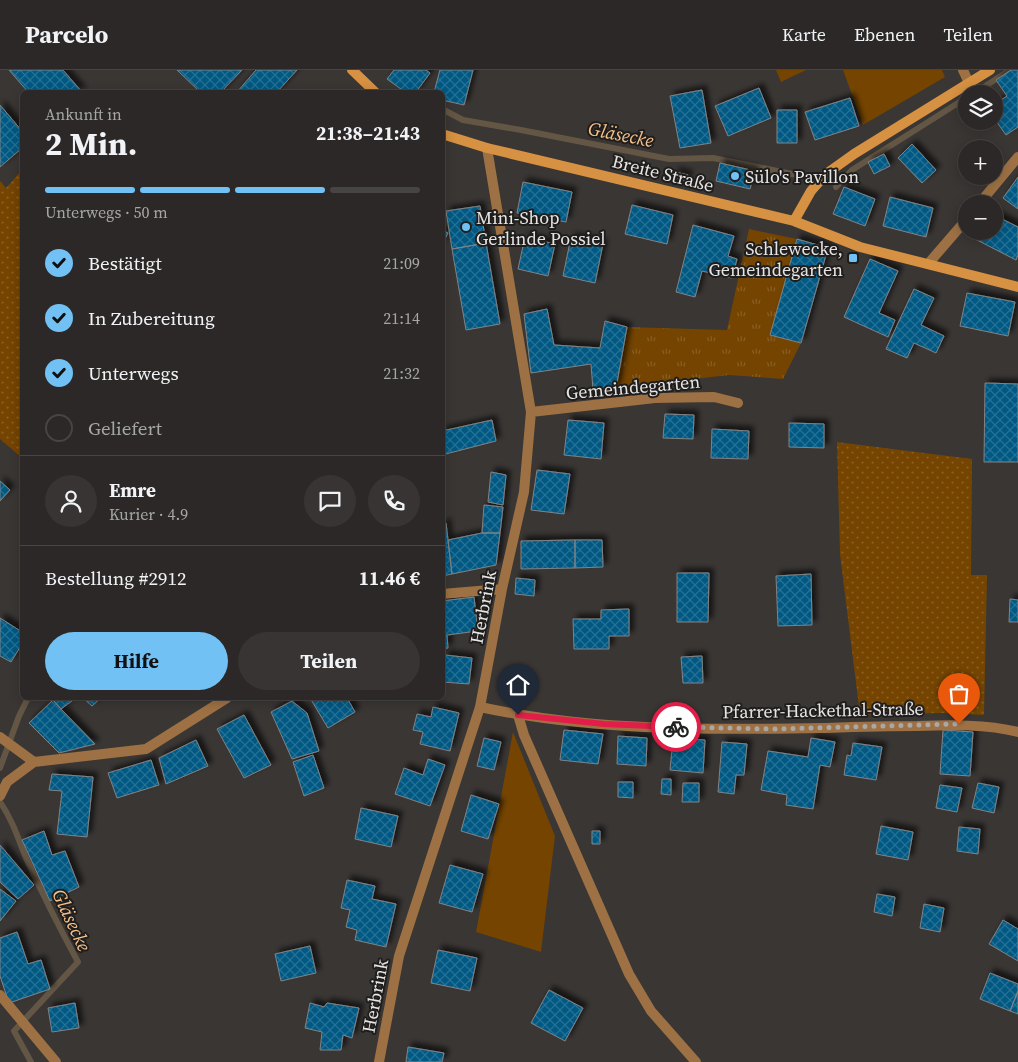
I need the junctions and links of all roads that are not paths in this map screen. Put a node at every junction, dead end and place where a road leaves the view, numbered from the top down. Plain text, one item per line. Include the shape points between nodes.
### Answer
1 (352, 70) edge
2 (963, 70) edge
3 (990, 70) edge
4 (969, 83) junction
5 (373, 90) edge
6 (445, 135) edge
7 (487, 148) junction
8 (1018, 157) edge
9 (986, 195) edge
10 (794, 221) junction
11 (958, 229) edge
12 (928, 264) junction
13 (1018, 287) edge
14 (738, 403) dead end
15 (531, 412) junction
16 (502, 589) junction
17 (445, 594) edge
18 (224, 700) edge
19 (480, 707) junction
20 (518, 715) junction
21 (1018, 732) edge
22 (0, 737) edge
23 (34, 762) junction
24 (0, 796) edge
25 (0, 995) edge
26 (56, 1062) edge
27 (379, 1062) edge
28 (696, 1062) edge

1 - 5 street
2 - 4 street
3 - 4 street
4 - 10 street via 826,174 811,191
6 - 7 street, Breite Straße
7 - 10 street, Breite Straße
7 - 15 street, Herbrink
8 - 9 street
10 - 12 street, Breite Straße via 860,247
11 - 12 street
12 - 13 street, Breite Straße
14 - 15 street, Gemeindegarten via 714,397 655,398
15 - 16 street, Herbrink via 524,492
16 - 17 street
16 - 19 street, Herbrink
18 - 23 street via 146,750
19 - 20 street, Pfarrer-Hackethal-Straße
19 - 27 street, Herbrink via 399,956
20 - 21 street, Pfarrer-Hackethal-Straße via 684,728 959,724
20 - 28 street via 628,974 651,1011
22 - 23 street
23 - 24 street via 7,782
25 - 26 street

